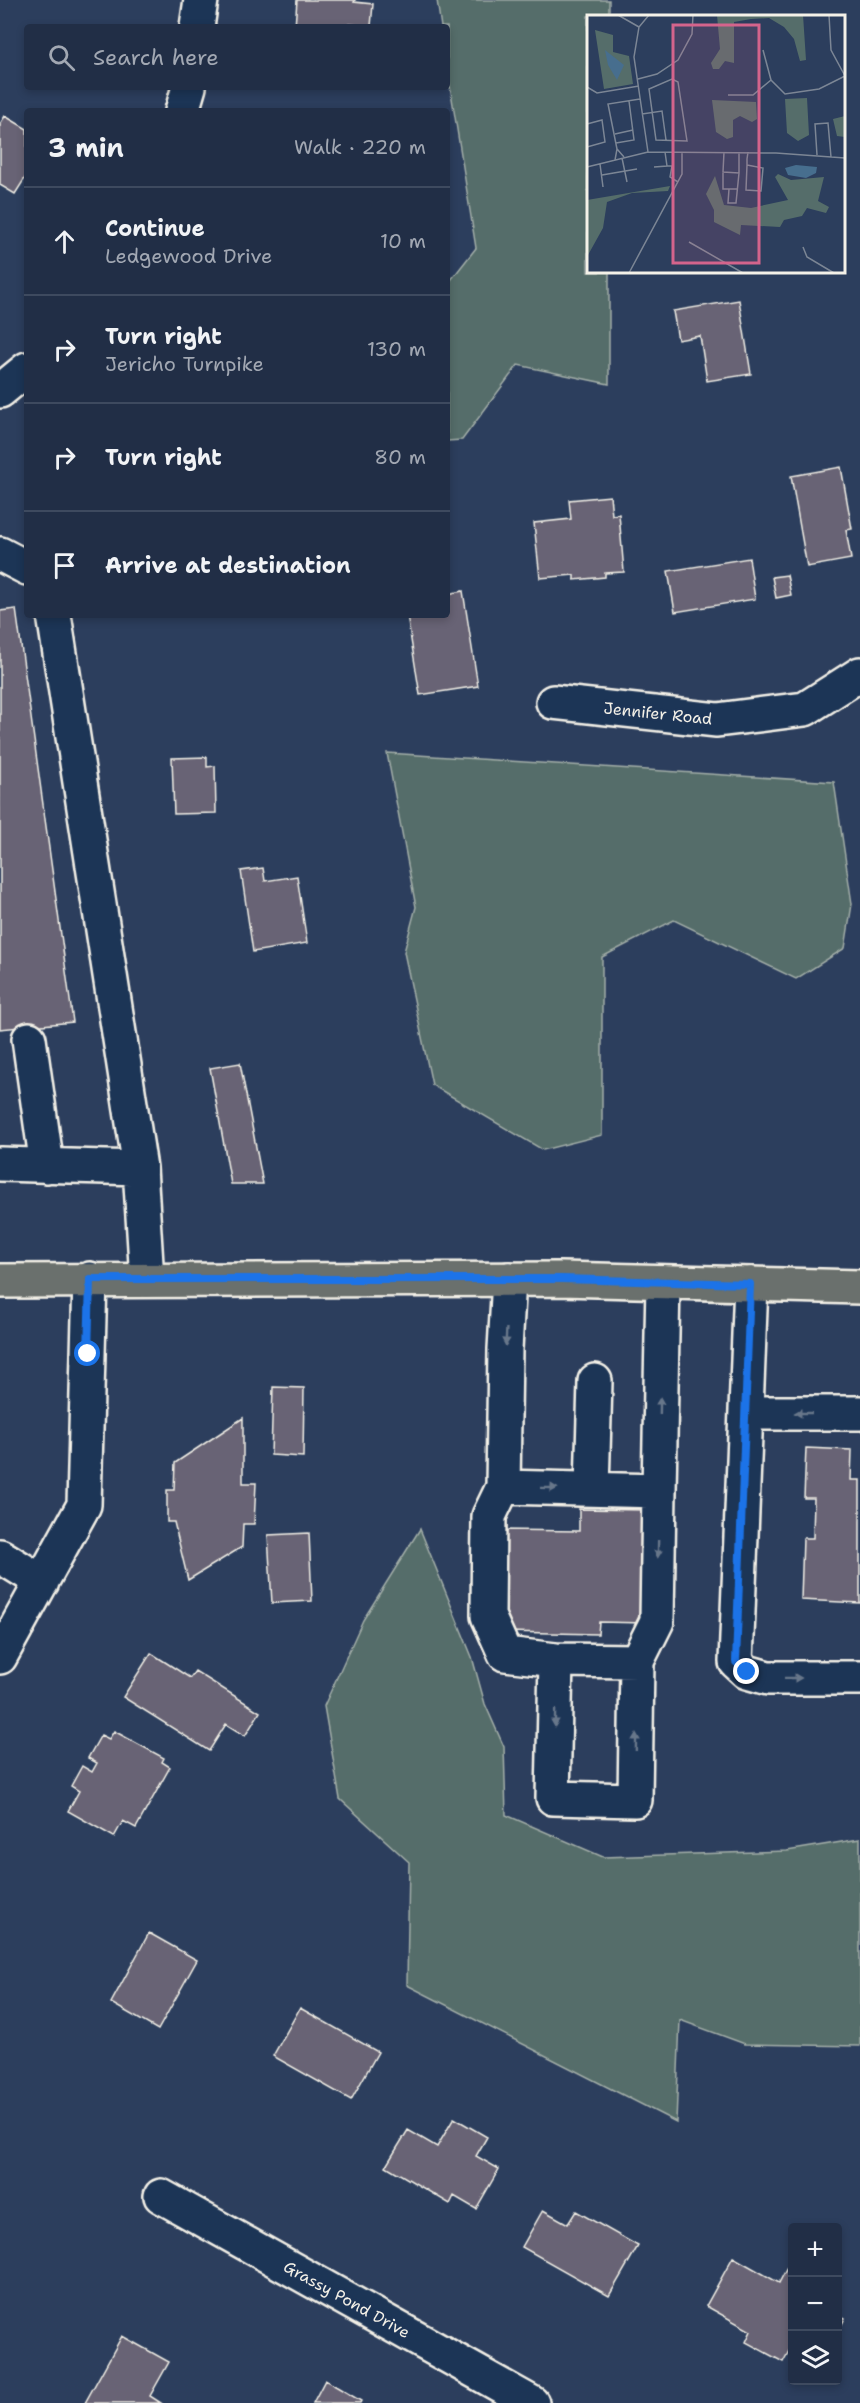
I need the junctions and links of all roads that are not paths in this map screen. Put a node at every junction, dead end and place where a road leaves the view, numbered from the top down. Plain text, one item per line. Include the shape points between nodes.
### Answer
1 (201, 0) edge
2 (197, 24) edge
3 (188, 90) edge
4 (183, 108) edge
5 (24, 371) edge
6 (0, 391) edge
7 (0, 554) edge
8 (24, 566) edge
9 (54, 618) edge
10 (860, 674) edge
11 (553, 702) dead end
12 (29, 1039) dead end
13 (0, 1164) edge
14 (47, 1166) junction
15 (140, 1168) junction
16 (90, 1279) junction
17 (509, 1279) junction
18 (147, 1280) junction
19 (0, 1281) edge
20 (663, 1282) junction
21 (750, 1284) junction
22 (860, 1287) edge
23 (596, 1381) dead end
24 (746, 1413) junction
25 (860, 1413) edge
26 (503, 1487) junction
27 (592, 1489) junction
28 (659, 1491) junction
29 (0, 1556) edge
30 (42, 1582) junction
31 (0, 1657) edge
32 (556, 1660) junction
33 (637, 1661) junction
34 (860, 1678) edge
35 (161, 2196) dead end
36 (532, 2403) edge

1 - 2 street
3 - 4 street
5 - 6 street
7 - 8 street
9 - 15 street
10 - 11 street, Jennifer Road via 805,709 717,720
12 - 14 street
13 - 14 street
14 - 15 street
15 - 18 street
16 - 18 main road
16 - 19 main road
16 - 30 street via 84,1505
17 - 18 main road
17 - 20 main road
17 -> 26 street
20 - 21 main road
28 -> 20 street
21 - 22 main road
21 - 24 street
23 - 27 street
25 -> 24 street
24 -> 34 street via 736,1662 747,1672 768,1678
26 -> 27 street
26 - 32 street via 489,1516 488,1616 505,1654
27 - 28 street
28 -> 33 street via 657,1621
29 - 30 street
30 - 31 street
32 - 33 street
32 -> 33 street via 553,1798 635,1800
35 - 36 street, Grassy Pond Drive

